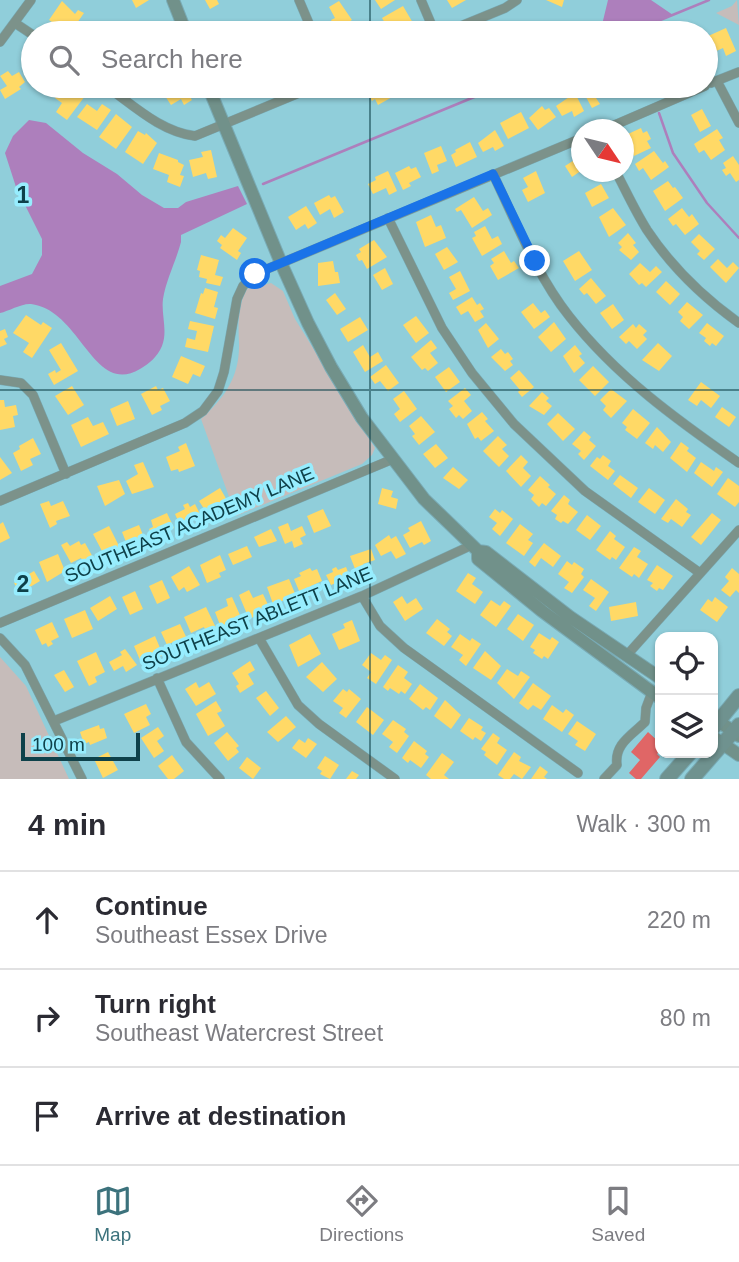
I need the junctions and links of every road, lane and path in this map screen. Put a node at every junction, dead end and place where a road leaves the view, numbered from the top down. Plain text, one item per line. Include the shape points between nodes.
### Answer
1 (31, 0) edge
2 (173, 0) edge
3 (299, 0) edge
4 (421, 0) edge
5 (517, 0) edge
6 (182, 21) edge
7 (308, 21) edge
8 (430, 21) edge
9 (473, 21) edge
10 (15, 23) junction
11 (21, 27) edge
12 (0, 42) edge
13 (739, 72) edge
14 (718, 81) edge
15 (718, 83) edge
16 (124, 98) edge
17 (213, 98) edge
18 (288, 98) edge
19 (677, 98) edge
20 (628, 119) edge
21 (739, 123) edge
22 (224, 125) junction
23 (571, 142) edge
24 (493, 174) junction
25 (621, 182) edge
26 (388, 218) junction
27 (281, 263) junction
28 (739, 323) edge
29 (0, 380) edge
30 (393, 459) junction
31 (739, 463) edge
32 (66, 474) junction
33 (0, 501) edge
34 (739, 530) edge
35 (475, 548) junction
36 (700, 573) junction
37 (362, 596) junction
38 (0, 623) edge
39 (0, 638) edge
40 (259, 638) junction
41 (627, 654) junction
42 (655, 674) edge
43 (157, 678) junction
44 (655, 694) edge
45 (655, 696) edge
46 (739, 696) edge
47 (718, 719) edge
48 (54, 721) junction
49 (718, 723) edge
50 (737, 731) edge
51 (718, 740) edge
52 (739, 755) edge
53 (686, 758) edge
54 (706, 758) edge
55 (578, 773) dead end
56 (82, 779) edge
57 (220, 779) edge
58 (395, 779) edge
59 (604, 779) edge
60 (667, 779) edge
61 (692, 779) edge

1 - 10 street
2 - 6 street
3 - 7 street
4 - 8 street
5 - 9 street
10 - 11 street
10 - 12 street
13 - 14 street
15 - 21 street
16 - 22 street via 178,134 195,136
17 - 22 street
18 - 22 street
19 - 20 street
22 - 27 street
23 - 24 street
24 - 26 street
24 - 31 street via 567,315 635,387
25 - 28 street via 673,264
26 - 27 street
26 - 36 street via 442,328 514,424 585,491
27 - 30 street via 331,368
27 - 32 street via 255,274 243,286 225,372 203,411
29 - 32 street via 21,383 33,395
30 - 35 street via 424,499
30 - 38 street, SOUTHEAST ACADEMY LANE
32 - 33 street
34 - 36 street
35 - 37 street, SOUTHEAST ABLETT LANE
35 - 41 street via 486,551 542,597
35 - 44 street via 478,559 504,581
36 - 41 street
37 - 40 street, SOUTHEAST ABLETT LANE
37 - 55 street via 380,626 404,648
39 - 48 street via 25,665
40 - 43 street, SOUTHEAST ABLETT LANE
40 - 58 street via 298,705
41 - 42 street
43 - 48 street, SOUTHEAST ABLETT LANE
43 - 57 street via 186,742
45 - 59 street via 646,708 645,722 623,742 617,765
46 - 47 main road
48 - 56 street
49 - 50 street
50 - 51 main road
51 - 52 street
53 - 60 main road
54 - 61 main road

